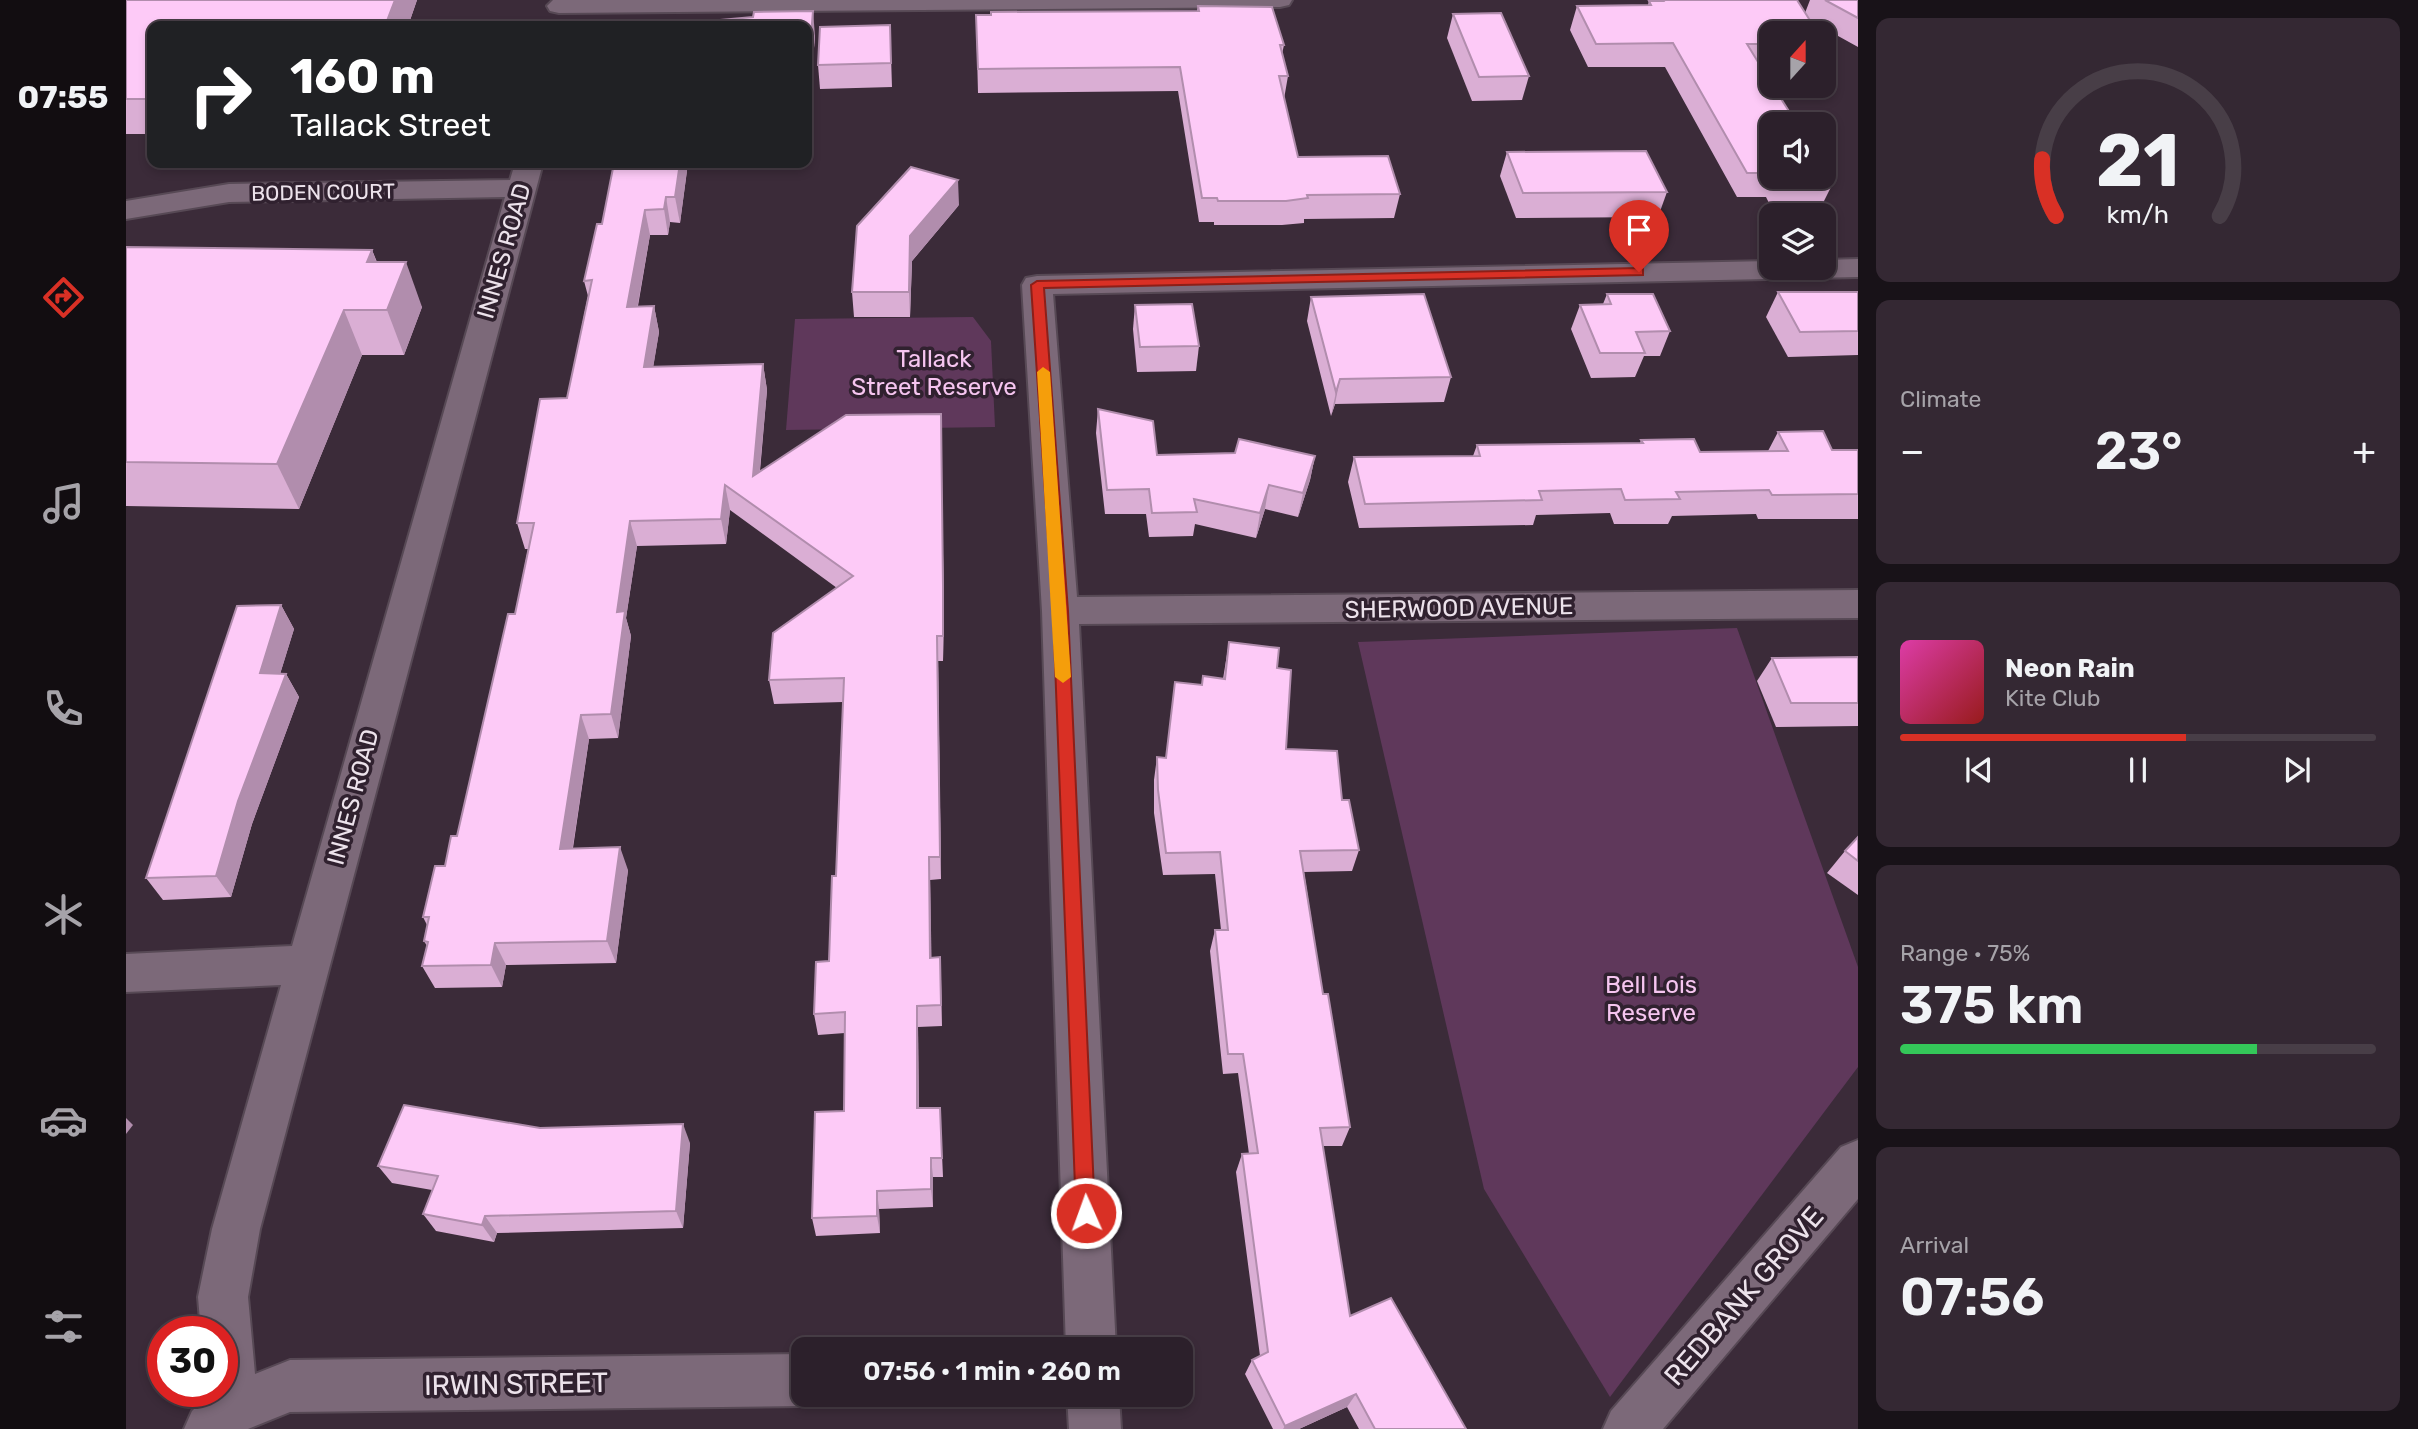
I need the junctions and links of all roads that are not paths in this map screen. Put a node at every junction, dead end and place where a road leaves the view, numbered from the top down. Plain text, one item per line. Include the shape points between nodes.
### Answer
1 (1280, 0) edge
2 (559, 11) edge
3 (525, 175) edge
4 (126, 209) edge
5 (1858, 268) edge
6 (1858, 604) edge
7 (1060, 611) junction
8 (306, 965) junction
9 (126, 973) edge
10 (1858, 1163) edge
11 (1090, 1337) edge
12 (791, 1380) edge
13 (1094, 1407) edge
14 (221, 1419) edge
15 (1095, 1429) edge
16 (1629, 1429) edge

1 - 2 street
3 - 4 street, BODEN COURT via 229,193
3 - 8 street, INNES ROAD
5 - 7 street via 1037,285
6 - 7 street, SHERWOOD AVENUE
7 - 11 street
8 - 9 street
8 - 14 street, INNES ROAD via 236,1228 223,1297
10 - 16 street, REDBANK GROVE
12 - 14 street, IRWIN STREET via 290,1387
13 - 15 street

